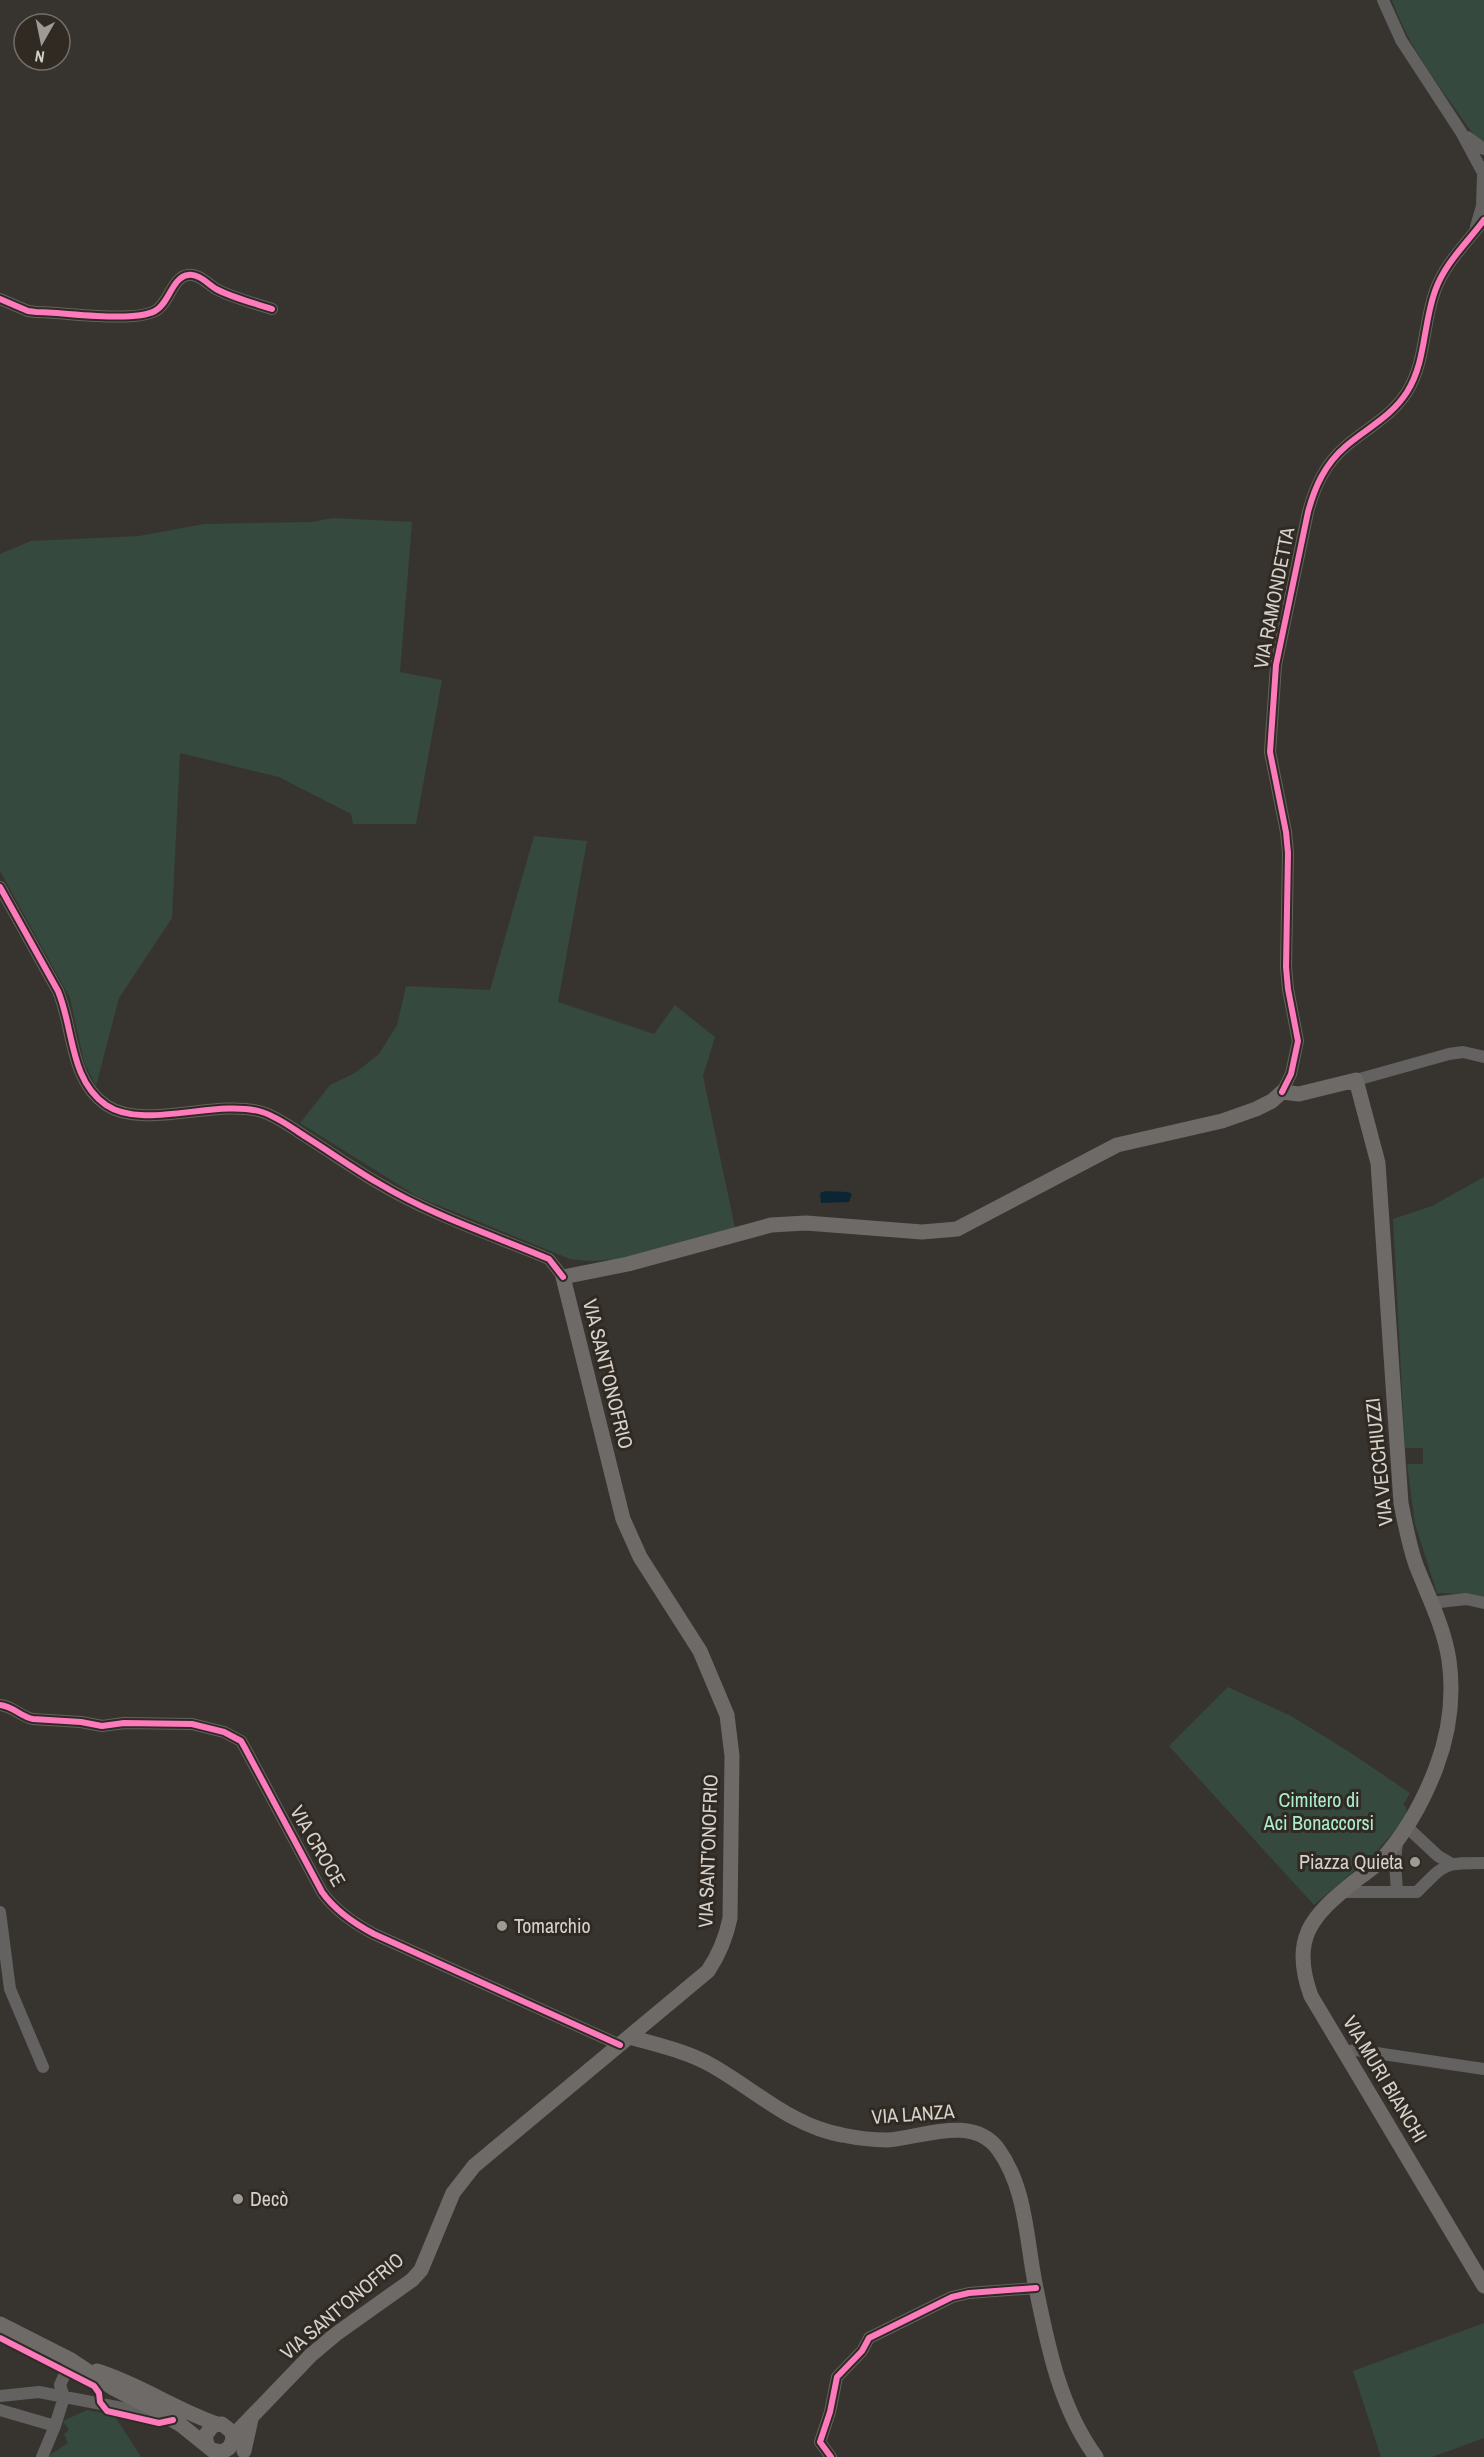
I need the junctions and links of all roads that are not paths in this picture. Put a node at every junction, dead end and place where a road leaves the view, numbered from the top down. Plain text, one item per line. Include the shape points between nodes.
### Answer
1 (1383, 0) edge
2 (1461, 132) junction
3 (1484, 148) edge
4 (1483, 171) edge
5 (1484, 220) edge
6 (1474, 234) junction
7 (0, 299) edge
8 (272, 309) dead end
9 (0, 887) edge
10 (1484, 1057) edge
11 (1356, 1080) junction
12 (1282, 1092) junction
13 (563, 1276) junction
14 (1431, 1603) junction
15 (1484, 1603) edge
16 (0, 1705) edge
17 (1408, 1828) junction
18 (1397, 1842) junction
19 (1450, 1863) junction
20 (1484, 1863) edge
21 (1341, 1892) junction
22 (1397, 1892) junction
23 (0, 1912) edge
24 (625, 2041) junction
25 (1343, 2052) junction
26 (43, 2067) dead end
27 (1484, 2069) edge
28 (1484, 2286) edge
29 (1036, 2288) junction
30 (0, 2324) edge
31 (75, 2362) junction
32 (0, 2396) edge
33 (64, 2397) junction
34 (263, 2403) junction
35 (154, 2409) junction
36 (0, 2410) edge
37 (220, 2424) junction
38 (55, 2426) junction
39 (239, 2446) edge
40 (215, 2451) edge
41 (42, 2457) edge
42 (831, 2457) edge
43 (1096, 2457) edge

1 - 2 street via 1401,40
2 - 3 street
2 - 4 street
4 - 6 street via 1482,206
5 - 6 street, VIA RAMONDETTA
6 - 12 street, VIA RAMONDETTA via 1451,259 1439,282 1408,391 1385,418 1333,458 1314,488 1308,512 1276,665 1270,752 1287,843 1286,967 1298,1041 1291,1074
7 - 8 street via 36,312 115,316 144,313 155,311 182,277 189,274 219,291
9 - 13 street via 58,991 79,1071 90,1092 107,1106 145,1115 234,1108 263,1112 412,1201 549,1259
10 - 11 street via 1463,1052 1449,1054
11 - 12 main road via 1299,1094
11 - 14 main road, VIA VECCHIUZZI via 1378,1163 1401,1503 1408,1538
12 - 13 main road via 1256,1109 1222,1121 1117,1145 957,1229 922,1232 806,1222 771,1226 628,1264
13 - 24 main road, VIA SANT'ONOFRIO via 623,1519 640,1557 714,1682 727,1715 732,1756 730,1918 726,1938 708,1971
14 - 15 street via 1466,1599
14 - 17 main road, VIA VECCHIUZZI via 1449,1658 1449,1718 1436,1768
16 - 24 street, VIA CROCE via 33,1719 102,1726 192,1724 234,1736 246,1748 322,1892 350,1919 374,1934
17 - 18 main road, VIA VECCHIUZZI
17 - 19 street
18 - 21 main road, VIA MURI BIANCHI
18 - 22 street
19 - 20 street
19 - 22 street via 1417,1892
21 - 22 street
21 - 25 main road, VIA MURI BIANCHI via 1308,1931 1302,1955 1311,1996
23 - 26 street via 10,1989
24 - 29 main road, VIA LANZA via 681,2052 710,2064 790,2116 839,2135 889,2140 957,2130 988,2139 1007,2163 1022,2202
24 - 34 main road, VIA SANT'ONOFRIO via 464,2177 453,2193 421,2270 412,2280 336,2334
25 - 27 street via 1356,2050
25 - 28 main road, VIA MURI BIANCHI
29 - 42 street via 952,2297 869,2338 837,2377 820,2442
29 - 43 main road, VIA LANZA via 1070,2416
30 - 31 main road
31 - 33 street via 60,2385
31 - 35 main road
31 - 37 main road via 118,2377 188,2414
32 - 33 street via 39,2392
33 - 35 street via 143,2412
33 - 38 street
34 - 37 main road
34 - 39 main road
35 - 40 main road
36 - 38 street
37 - 39 main road via 230,2429
37 - 40 main road via 207,2432
38 - 41 street
39 - 40 main road

